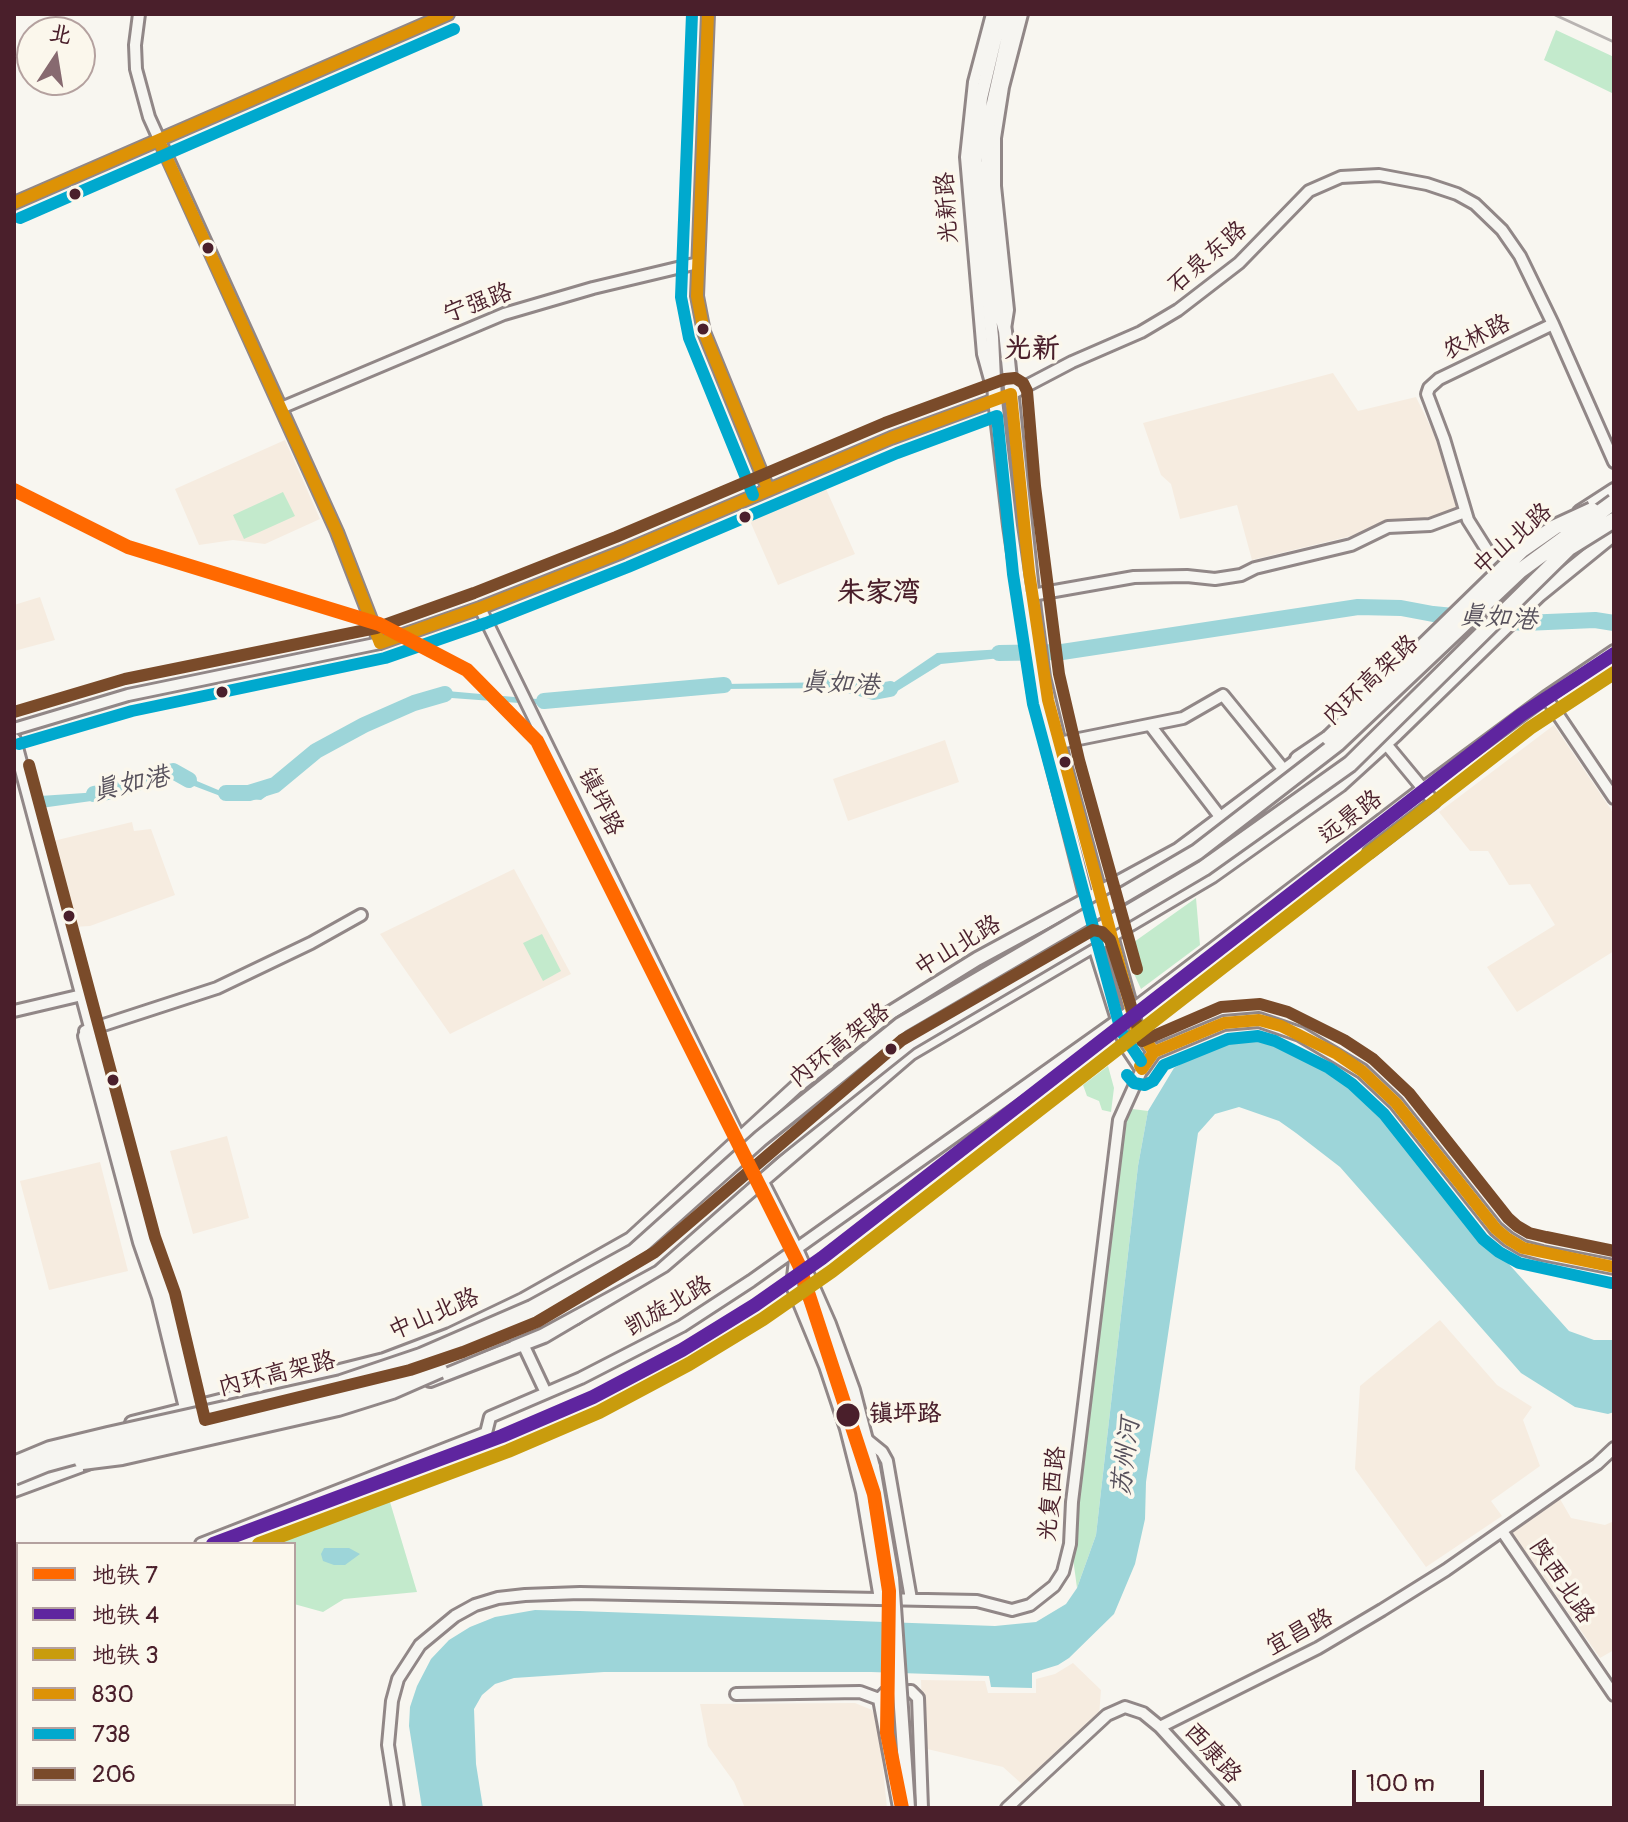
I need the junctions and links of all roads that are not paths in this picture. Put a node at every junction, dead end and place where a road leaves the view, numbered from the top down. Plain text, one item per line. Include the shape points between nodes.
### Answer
1 (139, 14) edge
2 (448, 14) edge
3 (708, 14) edge
4 (992, 14) edge
5 (1001, 14) edge
6 (1013, 14) edge
7 (1022, 14) edge
8 (159, 141) junction
9 (14, 203) edge
10 (698, 263) junction
11 (992, 286) junction
12 (1553, 324) junction
13 (1005, 331) junction
14 (1011, 394) junction
15 (995, 400) junction
16 (281, 408) junction
17 (1614, 462) edge
18 (768, 489) junction
19 (1614, 490) edge
20 (1614, 501) edge
21 (1465, 512) junction
22 (1614, 520) edge
23 (1614, 534) edge
24 (1504, 577) junction
25 (1032, 595) junction
26 (480, 608) junction
27 (1028, 611) junction
28 (380, 643) junction
29 (1614, 651) edge
30 (1035, 656) junction
31 (1546, 697) junction
32 (1150, 725) junction
33 (14, 729) edge
34 (14, 740) edge
35 (1059, 743) junction
36 (1386, 744) junction
37 (1298, 759) junction
38 (14, 769) edge
39 (1284, 770) junction
40 (1423, 788) junction
41 (1614, 798) edge
42 (1221, 818) junction
43 (1369, 852) dead end
44 (45, 872) junction
45 (1100, 892) junction
46 (1087, 899) junction
47 (361, 915) dead end
48 (1112, 936) junction
49 (1095, 946) junction
50 (78, 996) junction
51 (1132, 1010) junction
52 (14, 1011) edge
53 (1116, 1021) junction
54 (87, 1030) junction
55 (1154, 1052) junction
56 (1142, 1069) junction
57 (740, 1139) junction
58 (762, 1181) junction
59 (796, 1249) junction
60 (1614, 1267) edge
61 (576, 1316) joint
62 (520, 1341) junction
63 (546, 1393) junction
64 (192, 1407) junction
65 (199, 1438) junction
66 (866, 1439) junction
67 (1614, 1448) edge
68 (14, 1456) edge
69 (14, 1464) edge
70 (46, 1464) junction
71 (14, 1477) edge
72 (14, 1490) edge
73 (1502, 1531) junction
74 (206, 1542) edge
75 (880, 1599) junction
76 (911, 1599) junction
77 (736, 1694) dead end
78 (1614, 1695) edge
79 (879, 1699) junction
80 (1160, 1727) junction
81 (398, 1808) edge
82 (899, 1808) edge
83 (908, 1808) edge
84 (922, 1808) edge
85 (1007, 1808) edge
86 (1234, 1808) edge

1 - 8 street via 136,69
2 - 8 street
3 - 10 street
4 - 15 street, 光新路 via 974,82 966,157 983,354
5 - 11 main road, 光新路 via 976,139 976,187
6 - 11 main road, 光新路 via 987,140
7 - 13 street, 光新路 via 1000,100 994,160 1008,310
8 - 9 street
8 - 16 street
10 - 16 street, 宁强路 via 504,314
10 - 18 street via 704,332
11 - 13 main road, 光新路
11 - 15 main road, 光新路
12 - 14 street, 石泉东路 via 1520,256 1475,204 1427,184 1367,174 1341,177 1298,200 1229,271 1178,310
12 - 17 street
12 - 21 street, 农林路 via 1429,388 1428,400
13 - 14 main road, 光新路
14 - 15 street, 石泉东路
14 - 25 main road, 光新路
15 - 18 street, 石泉东路
15 - 27 main road, 光新路
16 - 28 street
18 - 26 street, 石泉东路
19 - 24 main road, 中山北路 via 1561,526
20 - 37 highway, bridge via 1555,527 1522,550 1329,738
20 - 69 highway, 内环高架路, bridge via 1521,570 1338,743 1197,852 901,1025 761,1138 634,1252 532,1308 421,1356 341,1383 50,1449
21 - 24 street, 农林路
21 - 25 street via 1430,525 1388,527 1351,545 1241,575 1134,577
22 - 70 highway, 内环高架路, bridge via 1569,548 1350,764 1204,868 909,1042 771,1152 650,1259 536,1321 424,1367 347,1393
23 - 36 main road via 1539,595
24 - 37 main road, 中山北路, bridge
25 - 27 main road, 光新路
26 - 28 street, 石泉东路
26 - 57 street, 镇坪路
27 - 30 main road, 光新路
28 - 33 street, 石泉东路 via 128,695
29 - 31 street, 远景路
30 - 35 main road, 光新路
30 - 46 main road, 光新路 via 1042,723
31 - 40 street, 远景路
31 - 41 street
32 - 35 street
32 - 39 street via 1183,718 1223,695
32 - 42 street
34 - 44 main road
35 - 45 main road, 光新路
36 - 40 street
36 - 48 main road via 1340,785 1212,876
37 - 39 main road, 中山北路
38 - 44 main road
39 - 42 main road, 中山北路
40 - 43 street via 1434,802
40 - 51 street, 远景路
42 - 45 main road, 中山北路 via 1178,850
44 - 50 main road
45 - 46 main road, 中山北路
45 - 48 main road, 光新路
46 - 49 main road, 光新路
46 - 57 main road, 中山北路 via 890,1013
47 - 54 street via 217,988
48 - 49 main road
48 - 51 main road, 光新路
49 - 53 main road, 光新路
49 - 58 main road via 911,1053
50 - 52 street
50 - 54 main road
51 - 53 street, 远景路
51 - 55 main road, 光新路 via 1139,1034
53 - 56 main road, 光新路
53 - 59 street, 凯旋北路
54 - 64 main road via 169,1294
55 - 56 main road, 光复西路
55 - 60 main road via 1224,1023 1259,1020 1300,1034 1362,1071 1396,1103 1496,1229 1523,1248
56 - 76 street, 光复西路 via 1119,1120 1063,1572 1043,1597 1012,1610 977,1601
57 - 58 main road, 镇坪路
57 - 64 main road, 中山北路 via 631,1239 523,1300 384,1360
58 - 59 main road, 镇坪路
58 - 61 main road via 664,1265
59 - 63 street, 凯旋北路 via 682,1326
59 - 66 main road, 镇坪路 via 843,1359
59 - 75 street via 792,1286 846,1429
61 - 62 highway
62 - 63 street
62 - 65 main road via 414,1385
62 - 70 highway, bridge via 338,1408 122,1457
63 - 74 street, 凯旋北路 via 490,1417 486,1433
64 - 65 main road
64 - 68 main road, 中山北路
65 - 72 main road via 113,1455
66 - 76 street via 887,1461
66 - 83 main road, 镇坪路, bridge via 892,1578
67 - 73 street, 宜昌路
70 - 71 highway, 内环高架路, bridge
73 - 78 street, 陕西北路
73 - 80 street, 宜昌路 via 1318,1648
75 - 76 street, 光复西路
75 - 81 street, 光复西路 via 580,1593 498,1598 475,1605 420,1645 398,1679 388,1745
77 - 79 street via 860,1692
79 - 82 street
79 - 84 street via 886,1692 911,1691 918,1698
80 - 85 street via 1134,1708 1115,1710
80 - 86 street, 西康路

